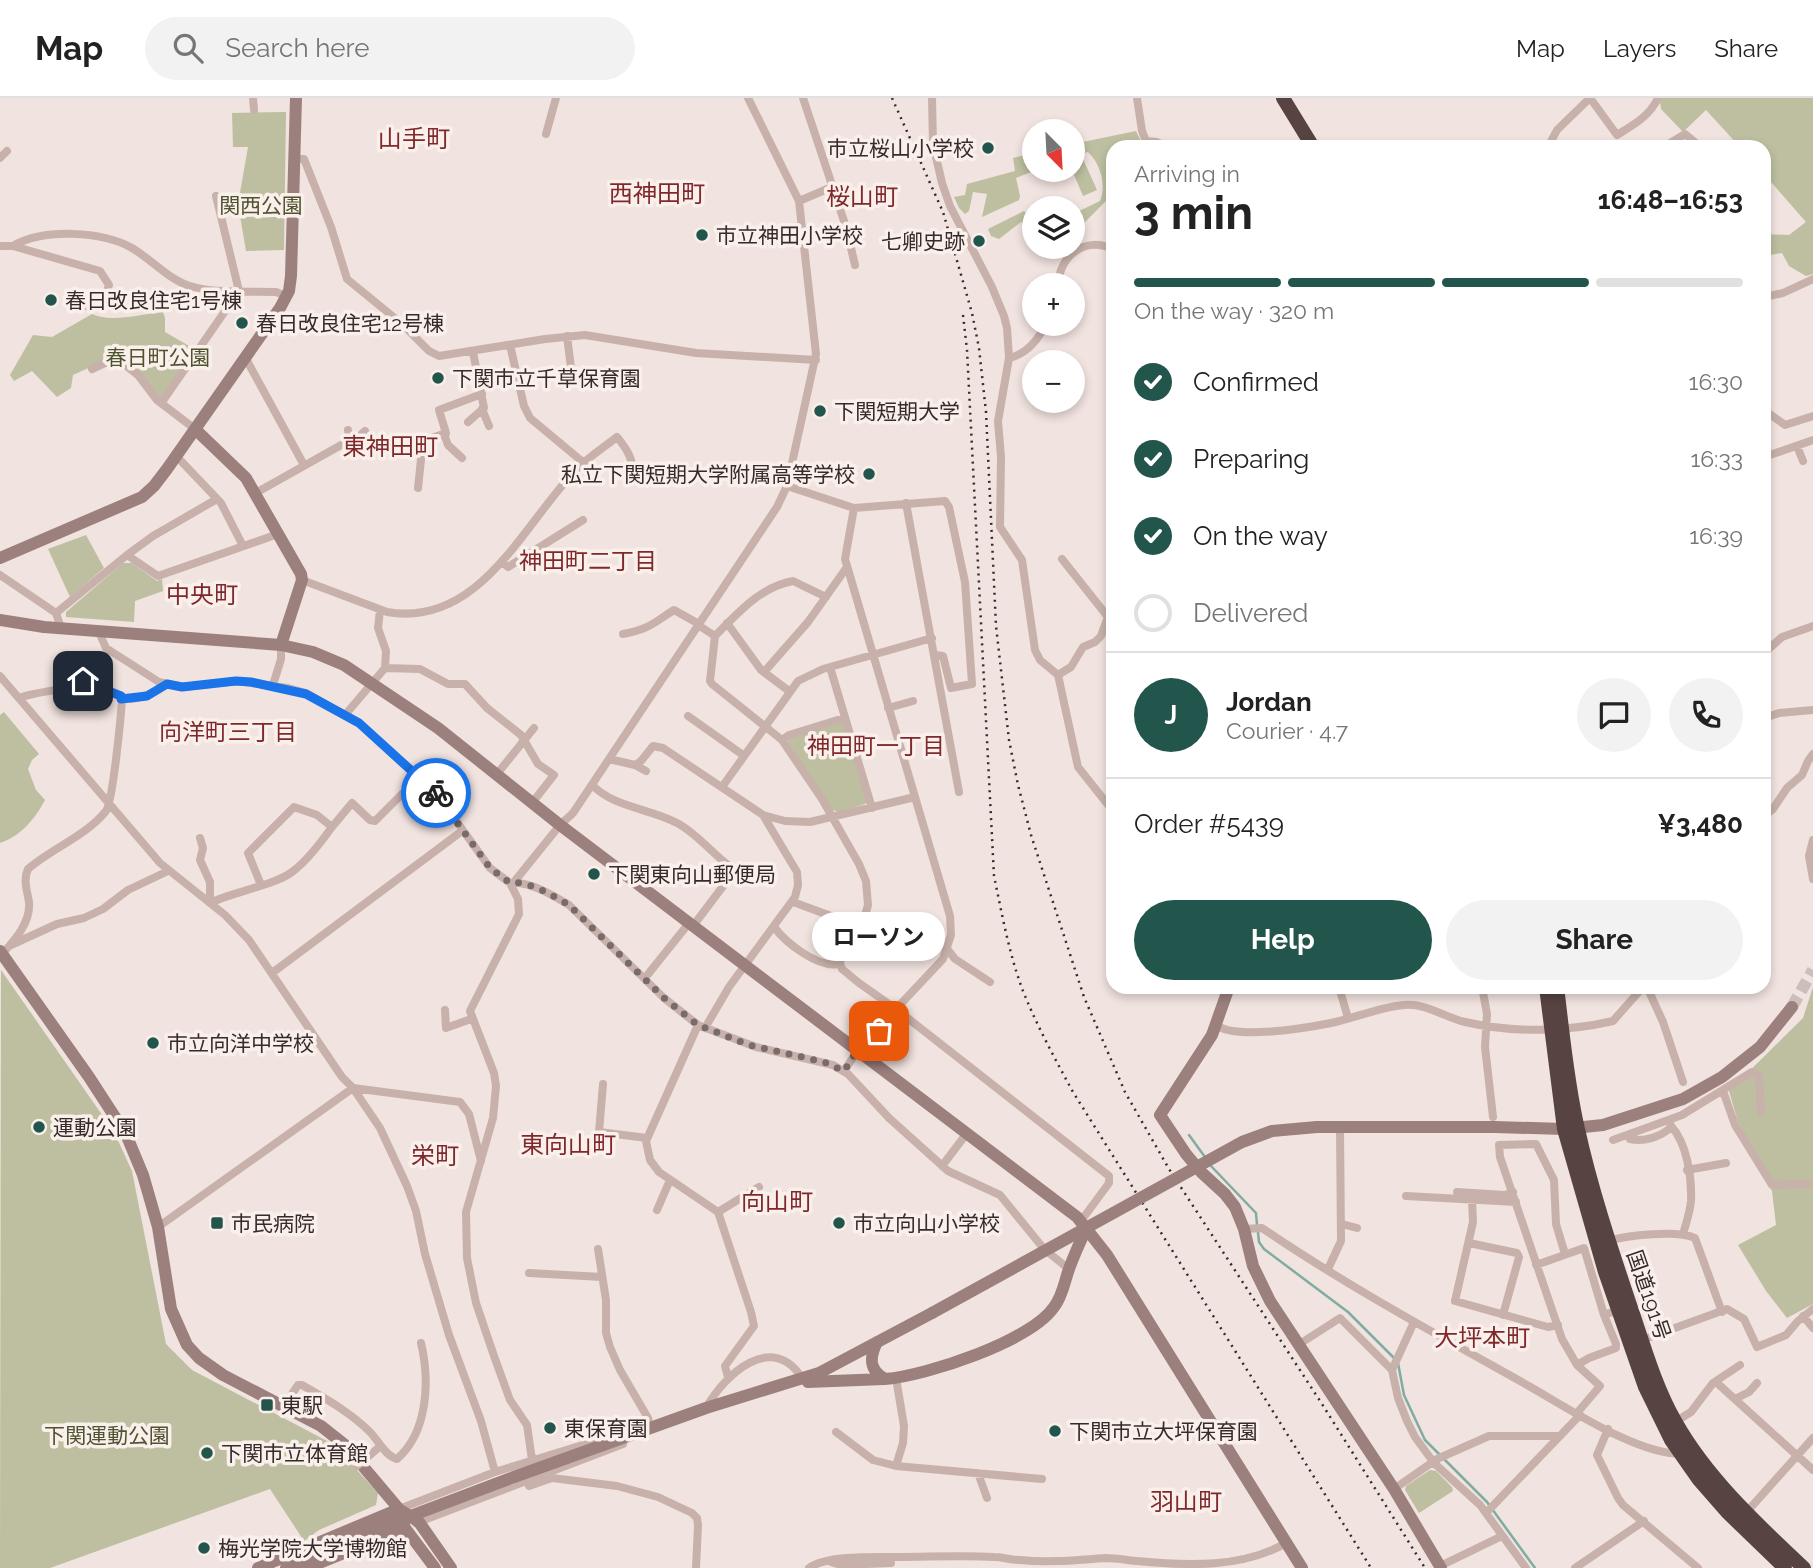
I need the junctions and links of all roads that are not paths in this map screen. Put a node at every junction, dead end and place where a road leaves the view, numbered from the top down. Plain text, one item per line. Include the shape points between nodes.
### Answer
1 (253, 98) edge
2 (296, 98) edge
3 (556, 98) edge
4 (748, 98) edge
5 (803, 98) edge
6 (932, 98) edge
7 (1137, 98) edge
8 (1283, 98) edge
9 (1658, 98) edge
10 (254, 110) dead end
11 (546, 134) dead end
12 (1146, 140) edge
13 (1309, 140) edge
14 (1552, 140) edge
15 (1675, 140) edge
16 (1692, 140) edge
17 (7, 151) dead end
18 (0, 158) edge
19 (294, 159) junction
20 (832, 187) junction
21 (216, 196) dead end
22 (799, 201) junction
23 (0, 246) edge
24 (13, 246) junction
25 (1106, 246) edge
26 (855, 265) dead end
27 (1061, 273) edge
28 (1813, 279) edge
29 (239, 291) junction
30 (286, 296) junction
31 (1771, 296) edge
32 (88, 307) dead end
33 (567, 336) junction
34 (1038, 336) edge
35 (510, 345) junction
36 (472, 352) junction
37 (244, 356) junction
38 (1009, 358) junction
39 (816, 360) junction
40 (92, 369) dead end
41 (572, 376) dead end
42 (482, 394) junction
43 (162, 402) junction
44 (482, 409) junction
45 (1771, 415) edge
46 (1813, 416) edge
47 (468, 422) dead end
48 (489, 426) dead end
49 (195, 429) junction
50 (348, 430) dead end
51 (365, 431) dead end
52 (444, 434) junction
53 (350, 440) junction
54 (1813, 440) edge
55 (1797, 446) junction
56 (1771, 455) edge
57 (462, 458) dead end
58 (181, 461) dead end
59 (1803, 461) dead end
60 (584, 463) junction
61 (303, 465) junction
62 (632, 478) dead end
63 (787, 486) junction
64 (418, 488) dead end
65 (261, 490) dead end
66 (218, 499) junction
67 (906, 503) junction
68 (854, 508) junction
69 (583, 520) dead end
70 (278, 534) junction
71 (243, 546) junction
72 (127, 555) junction
73 (0, 558) edge
74 (1062, 559) dead end
75 (502, 562) junction
76 (847, 567) junction
77 (0, 575) edge
78 (302, 580) junction
79 (826, 597) junction
80 (380, 610) junction
81 (57, 613) junction
82 (1106, 614) edge
83 (0, 620) edge
84 (1106, 622) edge
85 (727, 623) junction
86 (699, 625) junction
87 (1813, 625) edge
88 (61, 628) junction
89 (97, 630) junction
90 (623, 634) dead end
91 (715, 635) junction
92 (932, 638) junction
93 (281, 645) junction
94 (1771, 647) edge
95 (872, 655) junction
96 (934, 655) junction
97 (830, 667) junction
98 (385, 668) junction
99 (764, 672) junction
100 (1058, 675) junction
101 (0, 676) edge
102 (373, 683) junction
103 (167, 684) junction
104 (273, 685) junction
105 (789, 691) junction
106 (19, 698) junction
107 (121, 699) junction
108 (913, 701) dead end
109 (888, 708) junction
110 (1810, 711) edge
111 (345, 715) junction
112 (688, 716) dead end
113 (1771, 716) edge
114 (844, 718) junction
115 (764, 725) junction
116 (534, 729) dead end
117 (782, 740) junction
118 (524, 741) junction
119 (1813, 754) edge
120 (743, 755) junction
121 (609, 759) junction
122 (635, 765) junction
123 (646, 771) dead end
124 (497, 774) junction
125 (592, 785) junction
126 (722, 787) junction
127 (959, 792) dead end
128 (403, 793) dead end
129 (915, 797) junction
130 (1106, 802) edge
131 (532, 803) junction
132 (109, 804) junction
133 (872, 808) junction
134 (1771, 811) edge
135 (762, 815) junction
136 (831, 817) junction
137 (560, 825) junction
138 (332, 827) junction
139 (462, 831) junction
140 (200, 838) dead end
141 (1813, 840) edge
142 (736, 869) junction
143 (168, 871) junction
144 (752, 877) dead end
145 (1813, 879) edge
146 (512, 883) junction
147 (261, 885) junction
148 (793, 902) junction
149 (210, 903) junction
150 (691, 924) junction
151 (774, 928) junction
152 (860, 932) junction
153 (4, 950) edge
154 (948, 950) junction
155 (840, 964) junction
156 (745, 965) junction
157 (272, 973) junction
158 (645, 978) junction
159 (990, 982) dead end
160 (1227, 994) edge
161 (1341, 994) edge
162 (1483, 994) edge
163 (1548, 994) edge
164 (1557, 994) edge
165 (1638, 994) edge
166 (1648, 994) edge
167 (1792, 1007) tunnel mouth
168 (896, 1009) junction
169 (445, 1010) dead end
170 (1348, 1018) junction
171 (471, 1019) junction
172 (1216, 1025) junction
173 (1487, 1025) junction
174 (702, 1027) junction
175 (1556, 1029) junction
176 (860, 1051) junction
177 (844, 1071) junction
178 (1683, 1082) dead end
179 (603, 1084) dead end
180 (353, 1088) junction
181 (1723, 1091) junction
182 (1648, 1111) junction
183 (1761, 1112) dead end
184 (1493, 1116) dead end
185 (1670, 1123) junction
186 (1651, 1126) junction
187 (1340, 1127) junction
188 (1571, 1129) junction
189 (967, 1133) junction
190 (647, 1138) junction
191 (1630, 1139) junction
192 (481, 1161) junction
193 (1726, 1163) dead end
194 (942, 1166) junction
195 (1687, 1170) junction
196 (670, 1180) junction
197 (1808, 1184) dead end
198 (759, 1187) dead end
199 (1457, 1192) dead end
200 (1513, 1192) junction
201 (1405, 1196) dead end
202 (1472, 1200) junction
203 (1516, 1202) junction
204 (657, 1210) dead end
205 (718, 1212) junction
206 (1084, 1224) junction
207 (1342, 1224) junction
208 (158, 1227) junction
209 (1357, 1228) dead end
210 (1247, 1229) junction
211 (1683, 1234) junction
212 (1609, 1241) junction
213 (1469, 1243) junction
214 (598, 1249) dead end
215 (1565, 1254) junction
216 (1536, 1265) junction
217 (1069, 1269) junction
218 (1328, 1269) junction
219 (529, 1273) dead end
220 (601, 1277) junction
221 (1813, 1309) edge
222 (1722, 1312) junction
223 (1611, 1313) junction
224 (1503, 1315) junction
225 (1803, 1316) junction
226 (1414, 1322) junction
227 (1558, 1325) junction
228 (1813, 1328) edge
229 (1642, 1340) junction
230 (877, 1342) junction
231 (421, 1343) dead end
232 (1298, 1345) junction
233 (1577, 1365) junction
234 (1740, 1365) dead end
235 (1393, 1367) junction
236 (728, 1377) junction
237 (802, 1378) junction
238 (890, 1379) junction
239 (1716, 1382) junction
240 (1757, 1382) dead end
241 (788, 1383) junction
242 (1735, 1399) junction
243 (284, 1406) junction
244 (706, 1408) junction
245 (1579, 1414) junction
246 (680, 1419) junction
247 (1675, 1422) junction
248 (650, 1426) junction
249 (1608, 1429) junction
250 (836, 1432) dead end
251 (1560, 1436) junction
252 (1813, 1438) edge
253 (379, 1447) junction
254 (1687, 1451) junction
255 (1798, 1456) junction
256 (532, 1460) junction
257 (1435, 1461) junction
258 (356, 1466) dead end
259 (896, 1466) junction
260 (1813, 1470) edge
261 (495, 1472) junction
262 (978, 1473) junction
263 (1042, 1479) dead end
264 (527, 1480) junction
265 (1394, 1489) junction
266 (987, 1498) dead end
267 (399, 1509) junction
268 (1489, 1509) junction
269 (1742, 1517) junction
270 (1644, 1521) junction
271 (419, 1522) junction
272 (405, 1528) junction
273 (1502, 1536) junction
274 (1286, 1542) junction
275 (328, 1564) edge
276 (1441, 1567) edge
277 (258, 1568) edge
278 (286, 1568) edge
279 (307, 1568) edge
280 (435, 1568) edge
281 (451, 1568) edge
282 (696, 1568) edge
283 (809, 1568) edge
284 (1302, 1568) edge
285 (1526, 1568) edge
286 (1575, 1568) edge
287 (1698, 1568) edge
288 (1785, 1568) edge
289 (1804, 1568) edge

1 - 10 street
2 - 19 street
3 - 11 street
4 - 22 street
5 - 20 street
6 - 38 street via 933,144 942,183 1004,316
7 - 12 street
8 - 13 highway
9 - 14 street via 1643,118 1617,135 1590,98
15 - 16 street via 1685,134
17 - 18 street
19 - 30 street via 291,276
19 - 36 street via 304,159 347,279 429,351 439,356
20 - 22 street
20 - 26 street
21 - 29 street
22 - 39 street
23 - 24 street
24 - 29 street via 33,237 89,234 130,247 189,286
24 - 32 street via 100,271 110,285 106,294
25 - 27 street via 1092,244 1078,250
28 - 31 street
29 - 30 street
29 - 43 street
30 - 37 street
33 - 35 street
33 - 39 street via 598,336 696,353
33 - 41 street
34 - 38 street via 1018,356
35 - 36 street
35 - 60 street via 530,418
36 - 42 street
37 - 49 street
37 - 61 street
38 - 100 street via 998,421 1000,527 1022,560 1037,657
39 - 63 street
40 - 43 street via 121,354 124,364
42 - 44 street
42 - 52 street via 439,410
43 - 49 street
44 - 47 street
44 - 48 street
45 - 46 street via 1785,425
49 - 70 street via 246,478
49 - 73 street via 142,497
50 - 53 street
51 - 53 street
52 - 57 street
52 - 64 street via 423,441
53 - 61 street
54 - 55 street
55 - 56 street
55 - 59 street
58 - 66 street
60 - 62 street via 617,437 627,450
60 - 75 street
61 - 65 street
63 - 68 street
63 - 86 street via 778,507
66 - 71 street
66 - 72 street
67 - 68 street
67 - 92 street
67 - 96 street via 945,501 949,507 965,582 972,684 951,688 943,656
68 - 76 street via 845,553
69 - 75 street via 508,567
70 - 71 street
70 - 78 street
71 - 72 street via 158,576
72 - 81 street
74 - 82 street
75 - 80 street via 444,607 402,614
76 - 79 street
76 - 95 street
77 - 81 street
78 - 80 street
78 - 93 street
79 - 85 street via 790,581 759,594
79 - 99 street
80 - 98 street via 378,628 386,652
81 - 88 street
83 - 88 street
84 - 100 street via 1101,636 1083,647 1071,667
85 - 91 street
85 - 99 street
86 - 90 street via 674,610 643,630
86 - 91 street
86 - 121 street
87 - 94 street via 1782,637
88 - 89 street
89 - 93 street
89 - 103 street via 106,648
91 - 115 street via 710,681
92 - 95 street
92 - 96 street
93 - 102 street via 331,658
93 - 104 street
95 - 97 street
95 - 109 street
96 - 127 street
97 - 105 street via 798,681
97 - 114 street
98 - 102 street
98 - 118 street via 420,669 448,684 465,684
99 - 105 street
100 - 130 street via 1078,767
101 - 106 street
102 - 111 street
102 - 124 street
103 - 104 street via 182,687 236,681
103 - 107 street via 147,696
104 - 111 street via 306,694
105 - 115 street
106 - 107 street via 83,681
106 - 132 street
107 - 132 street
108 - 109 street
109 - 129 street
110 - 113 street
111 - 139 street via 438,794
112 - 120 street
114 - 117 street
114 - 133 street
115 - 117 street
115 - 120 street
116 - 118 street
117 - 136 street
118 - 124 street
118 - 131 street via 538,764 554,775
119 - 134 street via 1802,775
120 - 126 street
121 - 122 street
121 - 125 street
122 - 123 street
122 - 126 street via 653,746 663,748
124 - 131 street
125 - 137 street
125 - 142 street via 607,798 677,823
126 - 135 street
128 - 138 street via 375,821 352,803
129 - 133 street
129 - 154 street via 950,916
131 - 137 street
132 - 143 street
132 - 153 street via 88,828 28,869 27,922
133 - 136 street
135 - 136 street via 800,822
135 - 148 street via 797,872
136 - 152 street via 866,881 868,905
137 - 146 street
137 - 150 street
138 - 147 street via 291,873
138 - 147 street via 317,815 294,807 248,853
139 - 146 street via 490,868
139 - 157 street
140 - 149 street
141 - 145 street via 1809,856
142 - 144 street
142 - 150 street
143 - 149 street
143 - 153 street via 85,918 57,924
146 - 158 street via 569,905
146 - 171 street via 519,914 473,1002
147 - 149 street
148 - 151 street
148 - 152 street via 842,920
149 - 157 street via 241,931
150 - 156 street
150 - 158 street
151 - 155 street via 813,960
151 - 156 street
152 - 155 street
153 - 208 street via 126,1134
154 - 159 street
154 - 168 street
155 - 168 street
156 - 174 street
156 - 176 street
157 - 180 street
158 - 174 street
160 - 172 street
161 - 170 street
162 - 173 street
163 - 175 highway, 国道191号
164 - 175 highway, 国道191号
165 - 175 street via 1613,1021
166 - 178 street
167 - 182 street via 1738,1067 1683,1099
168 - 176 street
168 - 206 street via 1109,1176 1110,1183
169 - 171 street via 446,1028
170 - 172 street via 1253,1032
170 - 173 street via 1416,1005
171 - 192 street via 496,1086
172 - 210 street via 1160,1115 1194,1163 1225,1194
173 - 175 street
173 - 184 street
174 - 177 street
174 - 190 street
175 - 188 highway, 国道191号
176 - 177 street
176 - 189 street
177 - 194 street
179 - 190 street via 598,1132
180 - 192 street via 460,1102 469,1114
180 - 208 street
180 - 261 street via 380,1128 416,1211 449,1335
181 - 183 street via 1752,1072 1759,1076
181 - 185 street
181 - 197 street via 1735,1125 1772,1185
182 - 186 street
182 - 188 street
185 - 186 street
185 - 191 street via 1667,1131 1656,1136
185 - 195 street via 1686,1151
186 - 191 street via 1648,1133
186 - 191 street via 1614,1139
187 - 188 street
187 - 207 street
187 - 230 street, bridge via 1272,1131 1242,1142
188 - 212 highway, 国道191号
188 - 223 highway, 国道191号
189 - 194 street
189 - 206 street
190 - 196 street via 650,1160
192 - 256 street via 466,1212 468,1268 510,1400 527,1425
193 - 195 street
194 - 217 street via 1000,1195 1044,1249
195 - 211 street via 1691,1202
196 - 204 street
196 - 205 street
198 - 205 street
199 - 200 street
200 - 203 street
200 - 215 street via 1499,1145 1536,1144 1554,1180 1556,1224
201 - 202 street
202 - 203 street
202 - 213 street
203 - 216 street
205 - 236 street via 754,1326 725,1366
206 - 217 street
206 - 274 street
207 - 209 street
207 - 218 street via 1340,1247
208 - 243 street via 171,1309 187,1345 223,1375
210 - 218 street via 1262,1228
210 - 232 street via 1253,1266
211 - 212 street
211 - 222 street via 1695,1238
212 - 229 highway, 国道191号
213 - 224 street via 1455,1301
213 - 224 street via 1519,1257
214 - 220 street
215 - 216 street
215 - 223 street via 1584,1248
216 - 227 street
217 - 238 street via 1057,1303 1036,1326 942,1367
218 - 226 street
219 - 220 street
220 - 248 street via 610,1347
221 - 225 street
222 - 225 street via 1727,1309 1744,1319 1757,1347 1786,1335
222 - 229 street
223 - 233 street via 1616,1348
223 - 254 highway, 国道191号 via 1645,1387
224 - 227 street via 1548,1327
225 - 228 street
226 - 235 street
226 - 245 street
227 - 233 street
229 - 247 highway, 国道191号
230 - 237 street
230 - 238 street via 871,1363 876,1374
231 - 253 street via 425,1388 418,1429 397,1459
232 - 235 street via 1340,1318
232 - 265 street
233 - 245 street via 1600,1386
234 - 239 street
235 - 257 street via 1407,1422
236 - 237 street via 745,1364 766,1358 788,1362
236 - 244 street
237 - 241 street
238 - 241 street
238 - 259 street via 904,1426
239 - 242 street
239 - 247 street via 1691,1412
240 - 242 street
241 - 244 street
242 - 255 street
243 - 253 street via 302,1385 348,1412
243 - 267 street via 345,1445
244 - 246 street
245 - 249 street
245 - 251 street
246 - 248 street
246 - 264 street
246 - 278 street, bridge via 384,1526
247 - 254 highway, 国道191号
248 - 256 street
249 - 254 street via 1660,1452
249 - 270 street via 1597,1455 1623,1505
250 - 259 street via 873,1460
251 - 257 street via 1489,1436
251 - 268 street
252 - 255 street
253 - 258 street, bridge
254 - 269 highway, 国道191号 via 1699,1480
255 - 260 street
255 - 269 street
256 - 261 street
257 - 265 street
257 - 268 street
259 - 262 street
261 - 267 street
262 - 263 street
262 - 266 street
264 - 271 street
264 - 282 street via 529,1486 552,1478 617,1486 674,1503 697,1518
265 - 276 street
267 - 271 street
267 - 272 street
267 - 277 street
268 - 273 street
269 - 288 highway, 国道191号
269 - 289 highway, 国道191号
270 - 286 street
270 - 287 street
271 - 272 street
271 - 281 street
272 - 275 street
272 - 280 street
273 - 276 street
273 - 285 street
274 - 283 street via 1265,1557 1222,1566 994,1557 838,1559
274 - 284 street
275 - 279 street

